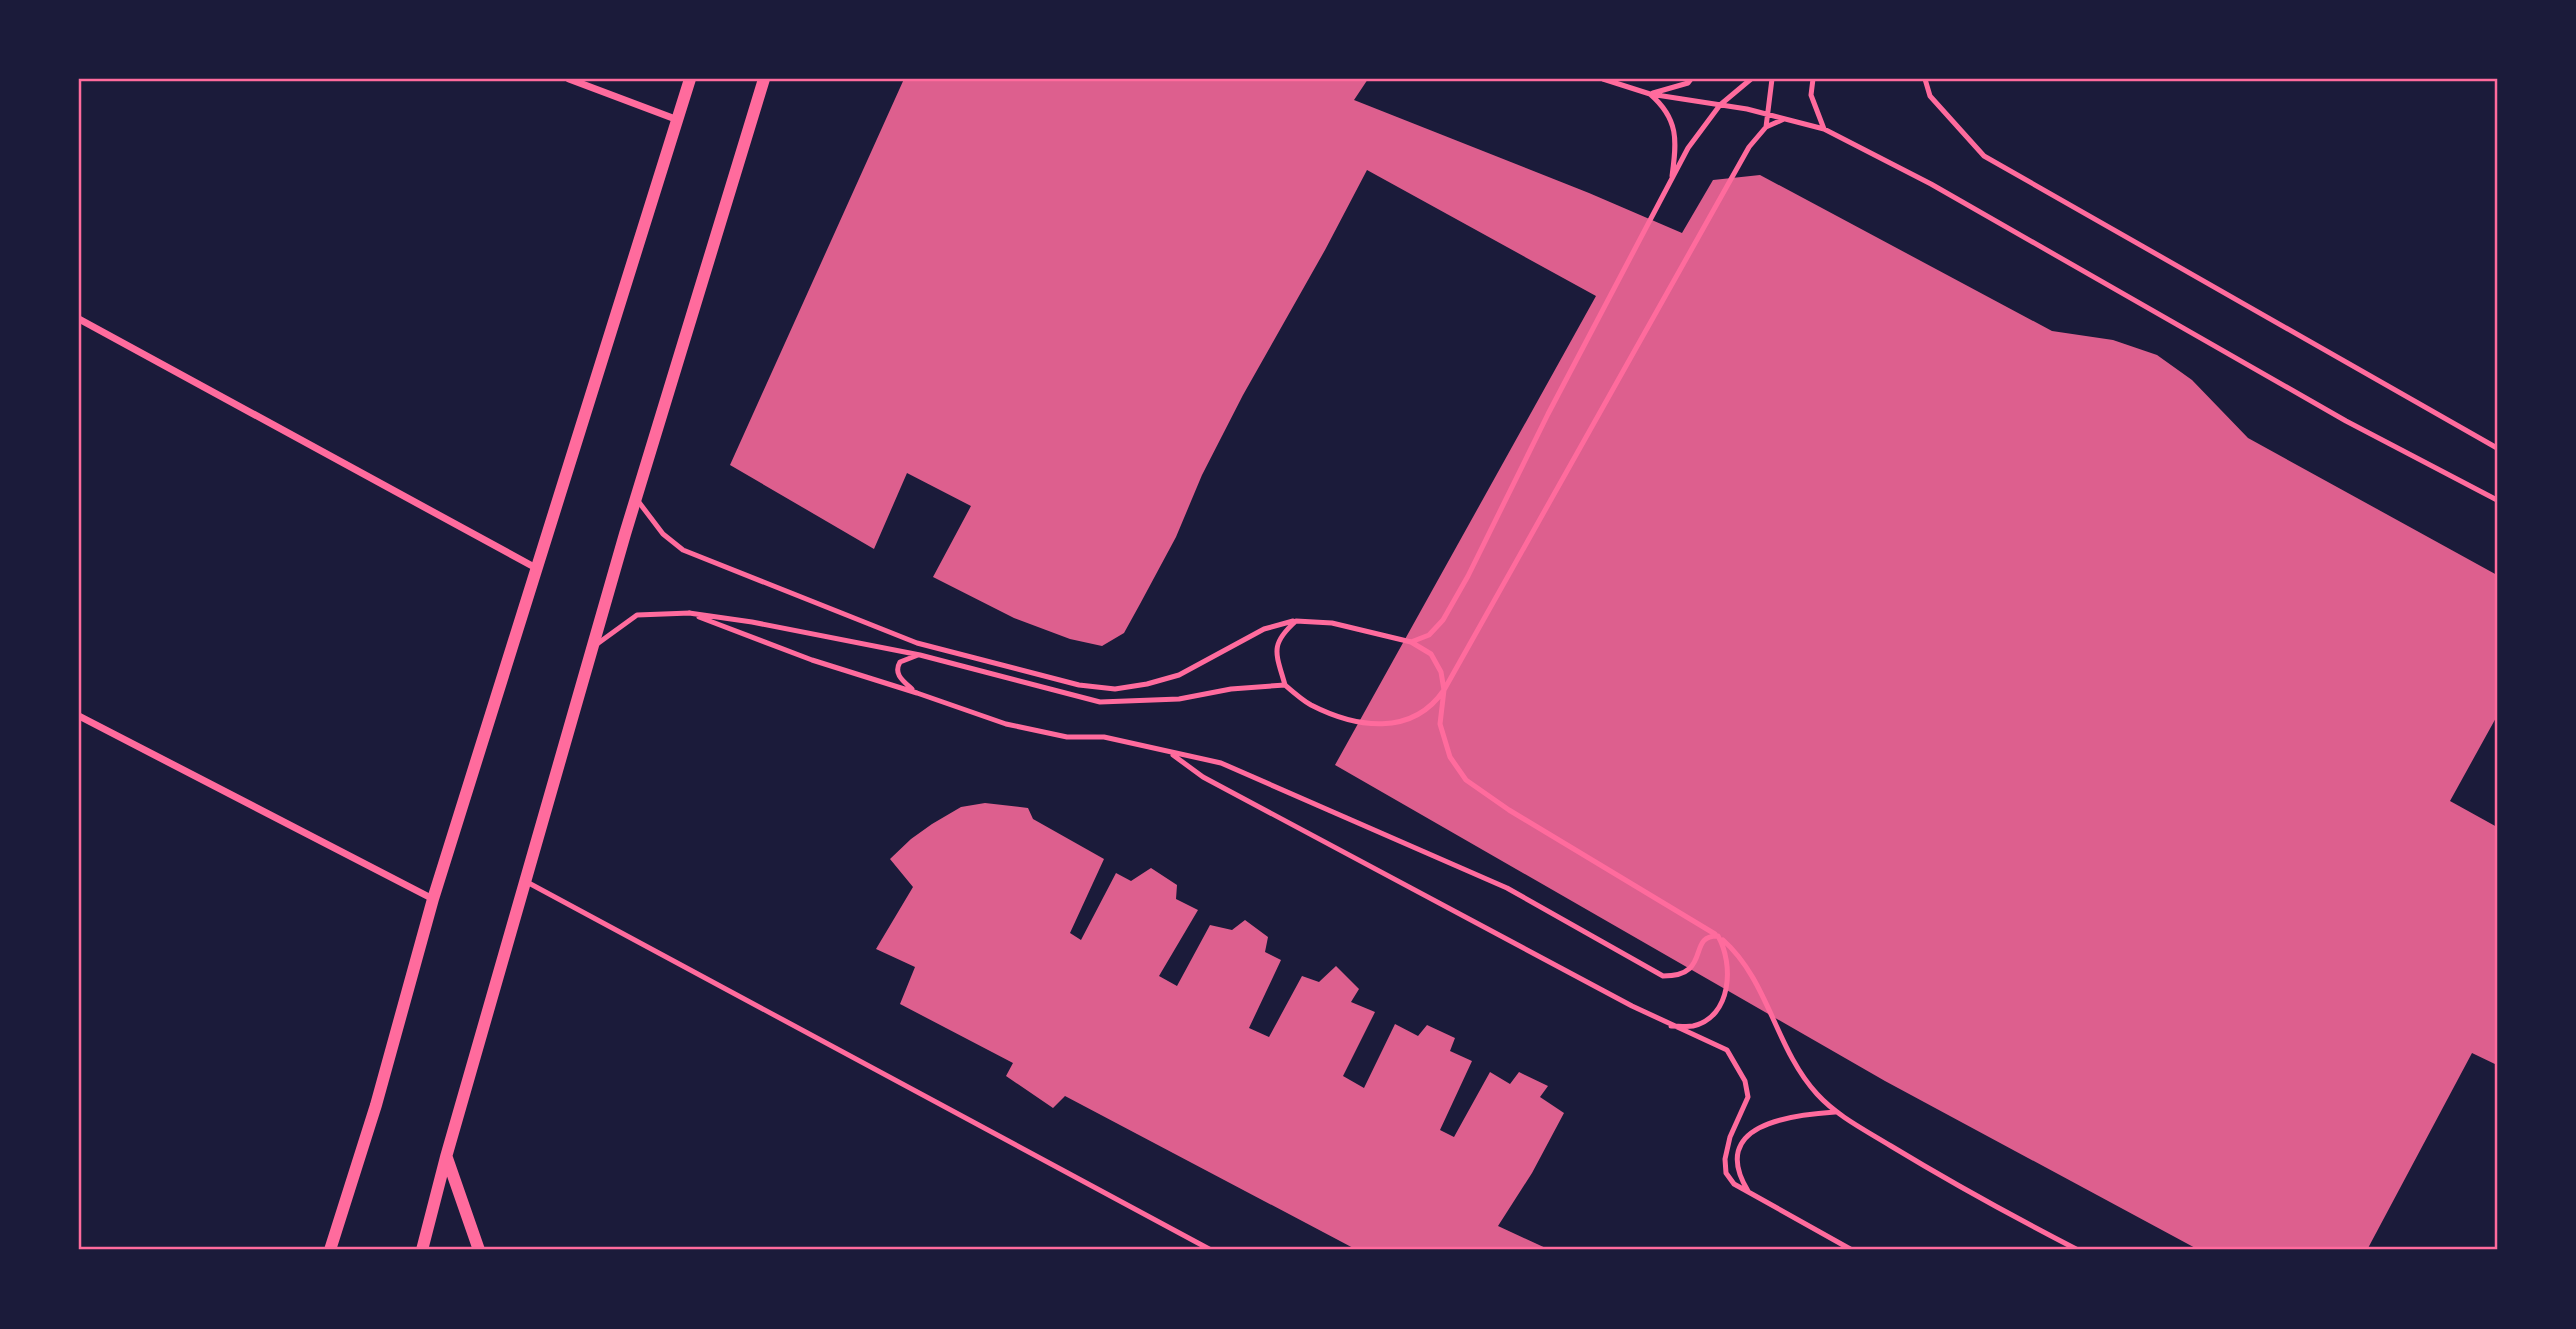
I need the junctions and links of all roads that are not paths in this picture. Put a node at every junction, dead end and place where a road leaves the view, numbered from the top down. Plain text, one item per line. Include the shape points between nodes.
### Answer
1 (569, 79) edge
2 (690, 79) edge
3 (764, 79) edge
4 (1603, 79) edge
5 (1691, 79) edge
6 (1751, 79) edge
7 (1772, 79) edge
8 (1813, 79) edge
9 (1925, 79) edge
10 (1650, 93) junction
11 (1720, 105) junction
12 (1769, 115) junction
13 (1784, 119) junction
14 (678, 120) junction
15 (1766, 127) junction
16 (1824, 129) junction
17 (1672, 181) junction
18 (79, 318) edge
19 (2497, 448) edge
20 (635, 497) junction
21 (2497, 500) edge
22 (536, 568) junction
23 (690, 613) junction
24 (1296, 621) junction
25 (1411, 642) junction
26 (592, 647) junction
27 (920, 655) junction
28 (1285, 685) junction
29 (1444, 690) junction
30 (917, 693) junction
31 (79, 716) edge
32 (1171, 753) junction
33 (525, 881) junction
34 (433, 900) junction
35 (1718, 936) junction
36 (1671, 1026) junction
37 (1835, 1111) junction
38 (446, 1157) junction
39 (1748, 1192) junction
40 (330, 1250) edge
41 (422, 1250) edge
42 (479, 1250) edge
43 (1211, 1250) edge
44 (1852, 1250) edge
45 (2078, 1250) edge

1 - 14 street
2 - 14 street
3 - 20 street
4 - 10 lane
5 - 10 lane
6 - 11 lane
7 - 12 lane
8 - 16 lane via 1811,95
9 - 19 lane via 1930,96 1984,156
10 - 11 lane
10 - 17 lane via 1662,104 1675,130
11 - 12 lane
11 - 17 lane via 1688,148
12 - 13 lane
12 - 15 lane
13 - 15 lane
13 - 16 lane
14 - 22 street
15 - 29 lane via 1749,147
16 - 21 lane via 1931,184 2346,421
17 - 25 lane via 1468,576 1443,620 1429,635
18 - 22 street
20 - 24 lane via 663,534 683,550 917,643 1079,685 1115,689 1179,675 1264,629
20 - 26 street
22 - 34 street
23 - 26 lane via 637,615
23 - 27 lane
23 - 30 lane via 812,660
24 - 25 lane via 1332,624
24 - 28 lane via 1281,634 1276,652
25 - 29 lane via 1431,654
26 - 33 street
27 - 28 lane via 1100,702 1179,699
27 - 30 lane via 896,668
28 - 29 lane via 1310,704 1370,725 1418,716 1434,705
29 - 35 lane via 1440,724 1450,757 1466,780
30 - 32 lane via 1006,724 1067,737 1104,737
31 - 34 street
32 - 35 lane via 1221,763 1494,883 1663,976 1688,972 1704,940
32 - 36 lane via 1203,778
33 - 38 street
33 - 43 lane
34 - 40 street
35 - 36 lane via 1728,965 1727,990 1715,1013 1695,1026
35 - 37 lane via 1740,956 1786,1049 1815,1093
36 - 39 lane via 1727,1050 1745,1081 1748,1097 1725,1159 1726,1173
37 - 39 lane via 1786,1117 1760,1127 1741,1142 1736,1164
37 - 45 lane via 1952,1183
38 - 41 street
38 - 42 street
39 - 44 lane

